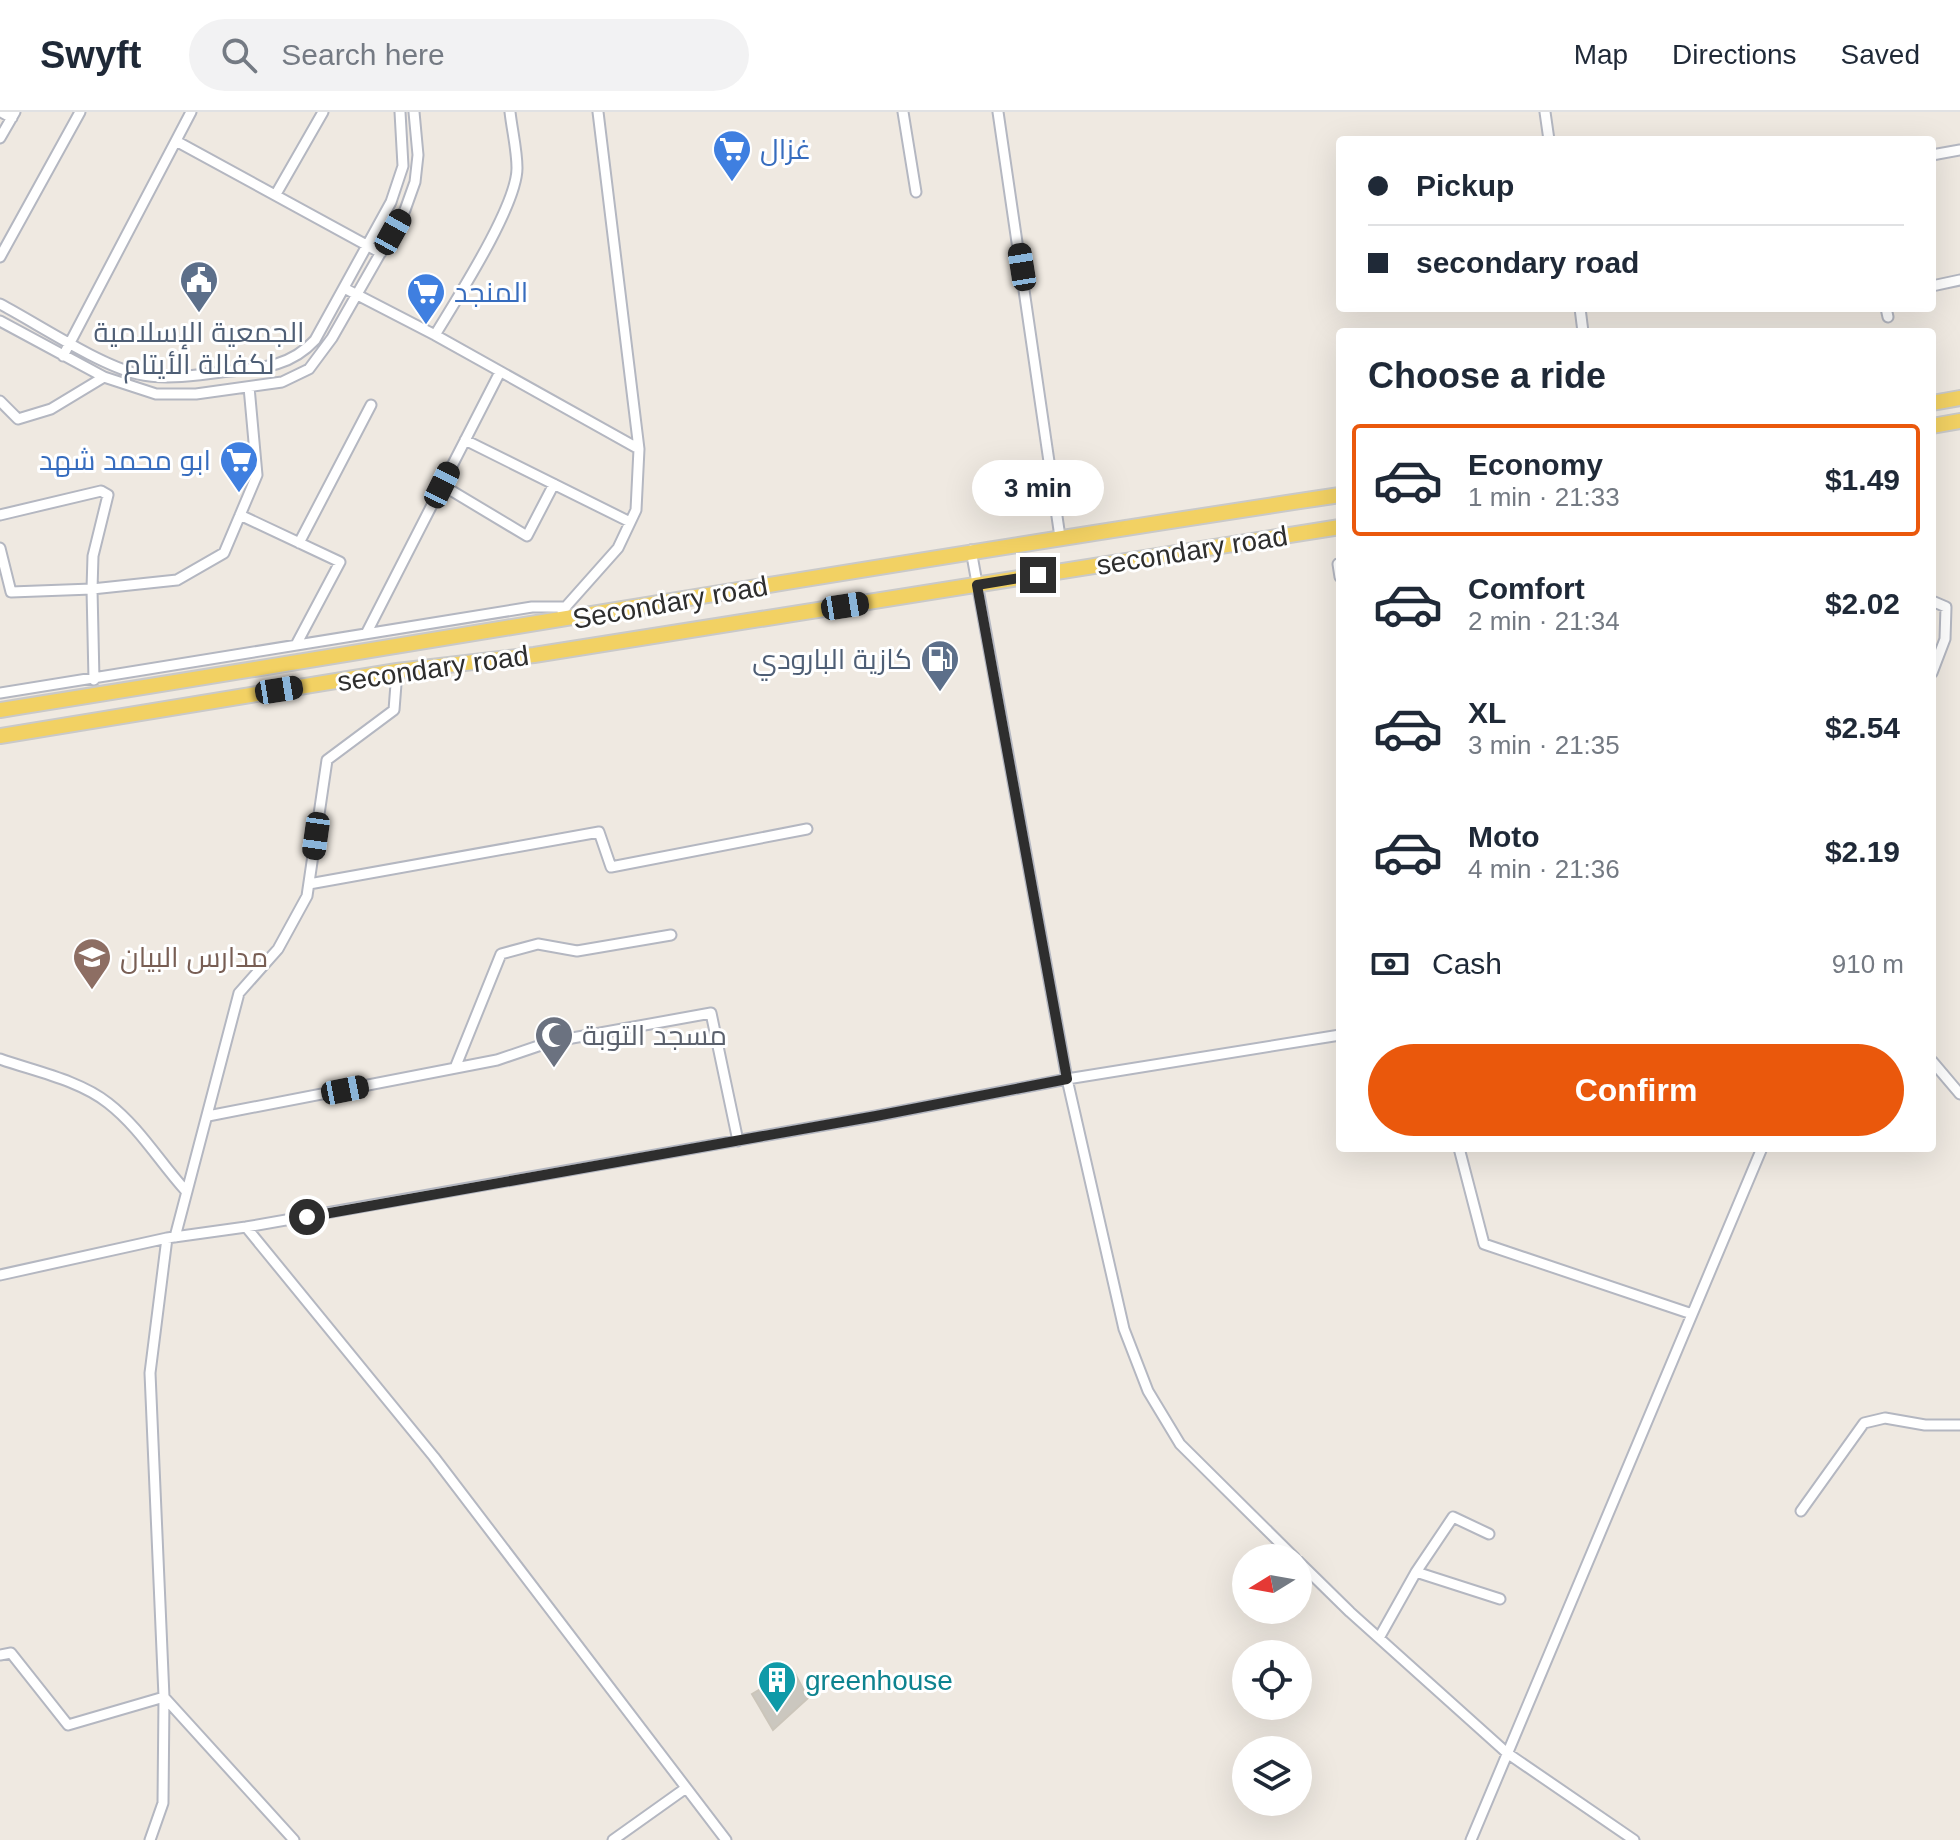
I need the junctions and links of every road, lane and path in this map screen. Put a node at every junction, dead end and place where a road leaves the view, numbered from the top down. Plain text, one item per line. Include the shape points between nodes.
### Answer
1 (1, 112) edge
2 (80, 112) edge
3 (191, 112) edge
4 (323, 112) edge
5 (400, 112) edge
6 (414, 112) edge
7 (510, 112) edge
8 (598, 112) edge
9 (903, 112) edge
10 (998, 112) edge
11 (1545, 112) edge
12 (13, 115) edge
13 (1548, 136) edge
14 (0, 138) edge
15 (176, 141) junction
16 (1960, 150) edge
17 (1936, 154) edge
18 (916, 192) dead end
19 (276, 194) junction
20 (368, 244) junction
21 (381, 253) junction
22 (0, 257) edge
23 (1960, 280) edge
24 (1936, 285) edge
25 (344, 288) junction
26 (357, 295) junction
27 (0, 304) edge
28 (0, 321) edge
29 (435, 335) junction
30 (69, 341) junction
31 (63, 356) junction
32 (500, 372) junction
33 (104, 377) junction
34 (249, 387) junction
35 (1960, 398) edge
36 (0, 401) edge
37 (1936, 402) edge
38 (371, 405) dead end
39 (1960, 421) edge
40 (1936, 425) edge
41 (465, 440) junction
42 (639, 449) junction
43 (554, 484) junction
44 (442, 485) junction
45 (1336, 496) edge
46 (0, 515) edge
47 (240, 515) junction
48 (630, 522) junction
49 (1336, 528) edge
50 (1060, 537) junction
51 (299, 543) junction
52 (0, 548) edge
53 (971, 550) junction
54 (977, 585) junction
55 (92, 589) junction
56 (11, 592) junction
57 (0, 593) edge
58 (1936, 603) edge
59 (566, 607) junction
60 (551, 623) junction
61 (367, 632) junction
62 (297, 643) junction
63 (1936, 663) edge
64 (397, 671) junction
65 (93, 678) junction
66 (0, 693) edge
67 (96, 695) junction
68 (0, 710) edge
69 (0, 736) edge
70 (807, 829) dead end
71 (309, 884) junction
72 (671, 935) dead end
73 (1336, 1036) edge
74 (0, 1059) edge
75 (1936, 1066) edge
76 (455, 1068) junction
77 (1067, 1079) junction
78 (1960, 1094) edge
79 (208, 1116) junction
80 (738, 1141) junction
81 (1460, 1152) edge
82 (1760, 1152) edge
83 (185, 1190) junction
84 (246, 1227) junction
85 (171, 1238) junction
86 (0, 1275) edge
87 (1692, 1314) junction
88 (1960, 1425) edge
89 (1801, 1511) dead end
90 (1489, 1534) dead end
91 (1282, 1544) edge
92 (1416, 1572) junction
93 (1312, 1573) edge
94 (1500, 1599) dead end
95 (1379, 1638) junction
96 (0, 1655) edge
97 (164, 1697) junction
98 (1507, 1753) junction
99 (686, 1788) junction
100 (150, 1840) edge
101 (294, 1840) edge
102 (613, 1840) edge
103 (726, 1840) edge
104 (1471, 1840) edge
105 (1634, 1840) edge

1 - 12 street
2 - 22 street
3 - 15 street
4 - 19 street
5 - 20 street via 403,166
6 - 21 street via 415,182
7 - 29 street via 517,170 512,191
8 - 42 street
9 - 18 street
10 - 50 street
11 - 13 street
12 - 14 street
15 - 19 street
15 - 30 street
16 - 17 street
19 - 20 street
20 - 21 street
20 - 25 street
21 - 26 street
23 - 24 street
25 - 26 street
25 - 30 street via 315,340 284,364 164,377 137,374
26 - 29 street
26 - 34 street via 309,369 282,382
27 - 30 street
28 - 31 street
29 - 32 street
30 - 31 street
31 - 33 street
32 - 41 street
32 - 42 street
33 - 34 street via 156,394
33 - 36 street via 51,409 18,419
34 - 47 street via 257,475
35 - 37 main road
38 - 51 street
39 - 40 main road
41 - 43 street
41 - 44 street
42 - 48 street via 636,510
43 - 44 street via 527,536
43 - 48 street
44 - 61 street
45 - 50 main road, Secondary road
46 - 55 street via 101,491 108,495 93,556
47 - 51 street
47 - 55 street via 224,553 177,580
48 - 59 street via 618,548
49 - 54 main road, secondary road
50 - 53 main road, Secondary road
51 - 62 street via 340,562
52 - 56 street
53 - 54 street
53 - 60 main road, Secondary road
54 - 64 main road, secondary road via 534,655
54 - 77 street
55 - 56 street
55 - 65 street
56 - 57 street
58 - 63 street via 1946,607 1945,639
59 - 60 street
59 - 61 street via 532,607
60 - 67 main road, Secondary road
61 - 62 street
62 - 65 street
64 - 69 main road, secondary road
64 - 71 street via 394,710 327,760
65 - 66 street
65 - 67 street
67 - 68 main road, Secondary road
70 - 71 street via 611,867 599,832
71 - 79 street via 278,949 239,993
72 - 76 street via 577,951 538,944 501,954
73 - 77 street
74 - 83 street via 106,1101 137,1129
75 - 78 street
76 - 79 street
76 - 80 street via 550,1042 711,1013
77 - 80 street
77 - 91 street via 1124,1329 1148,1391 1180,1444
79 - 83 street
80 - 84 street
81 - 87 street via 1484,1244
82 - 87 street
83 - 85 street
84 - 85 street
84 - 99 street via 434,1457
85 - 86 street
85 - 97 street via 150,1373
87 - 98 street
88 - 89 street via 1885,1418 1864,1423
90 - 92 street via 1453,1517
92 - 94 street
92 - 95 street
93 - 95 street
95 - 98 street
96 - 97 street via 11,1653 68,1725
97 - 100 street via 163,1803
97 - 101 street
98 - 104 street
98 - 105 street
99 - 102 street
99 - 103 street

